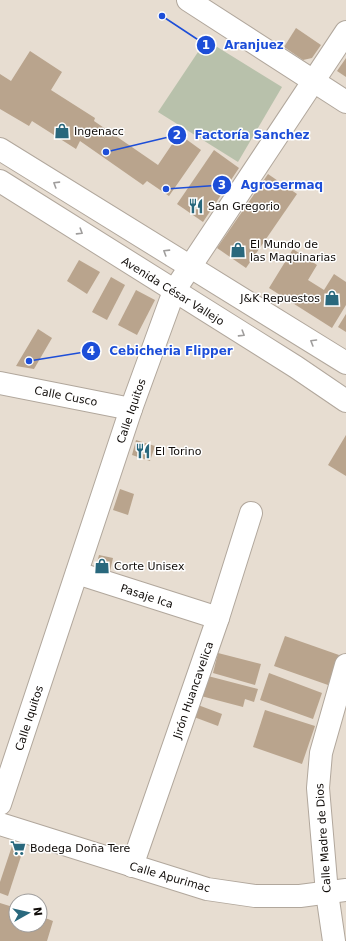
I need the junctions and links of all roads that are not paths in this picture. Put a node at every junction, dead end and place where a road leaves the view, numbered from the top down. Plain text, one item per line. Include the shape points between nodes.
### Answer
1 (188, 0) edge
2 (346, 32) edge
3 (313, 81) junction
4 (346, 102) edge
5 (0, 149) edge
6 (0, 181) edge
7 (188, 267) junction
8 (174, 291) junction
9 (346, 363) edge
10 (0, 383) edge
11 (346, 401) edge
12 (132, 408) junction
13 (251, 513) dead end
14 (77, 573) junction
15 (218, 618) junction
16 (346, 665) edge
17 (0, 804) edge
18 (0, 824) edge
19 (132, 866) junction
20 (337, 892) edge
21 (334, 941) edge

1 - 3 street
2 - 3 street, Calle Iquitos
3 - 4 street
3 - 7 street, Calle Iquitos
7 -> 5 street
6 -> 8 street, Avenida César Vallejo
7 - 8 street, Calle Iquitos
9 -> 7 street
8 -> 11 street, Avenida César Vallejo
8 - 12 street, Calle Iquitos
10 - 12 street, Calle Cusco
12 - 14 street, Calle Iquitos
13 - 15 street, Jirón Huancavelica
14 - 15 street, Pasaje Ica
14 - 17 street, Calle Iquitos
15 - 19 street, Jirón Huancavelica
16 - 20 street, Calle Madre de Dios via 322,753 318,788
18 - 19 street, Calle Apurimac
19 - 20 street, Calle Apurimac via 207,889 254,896 300,896
20 - 21 street, Calle Madre de Dios

